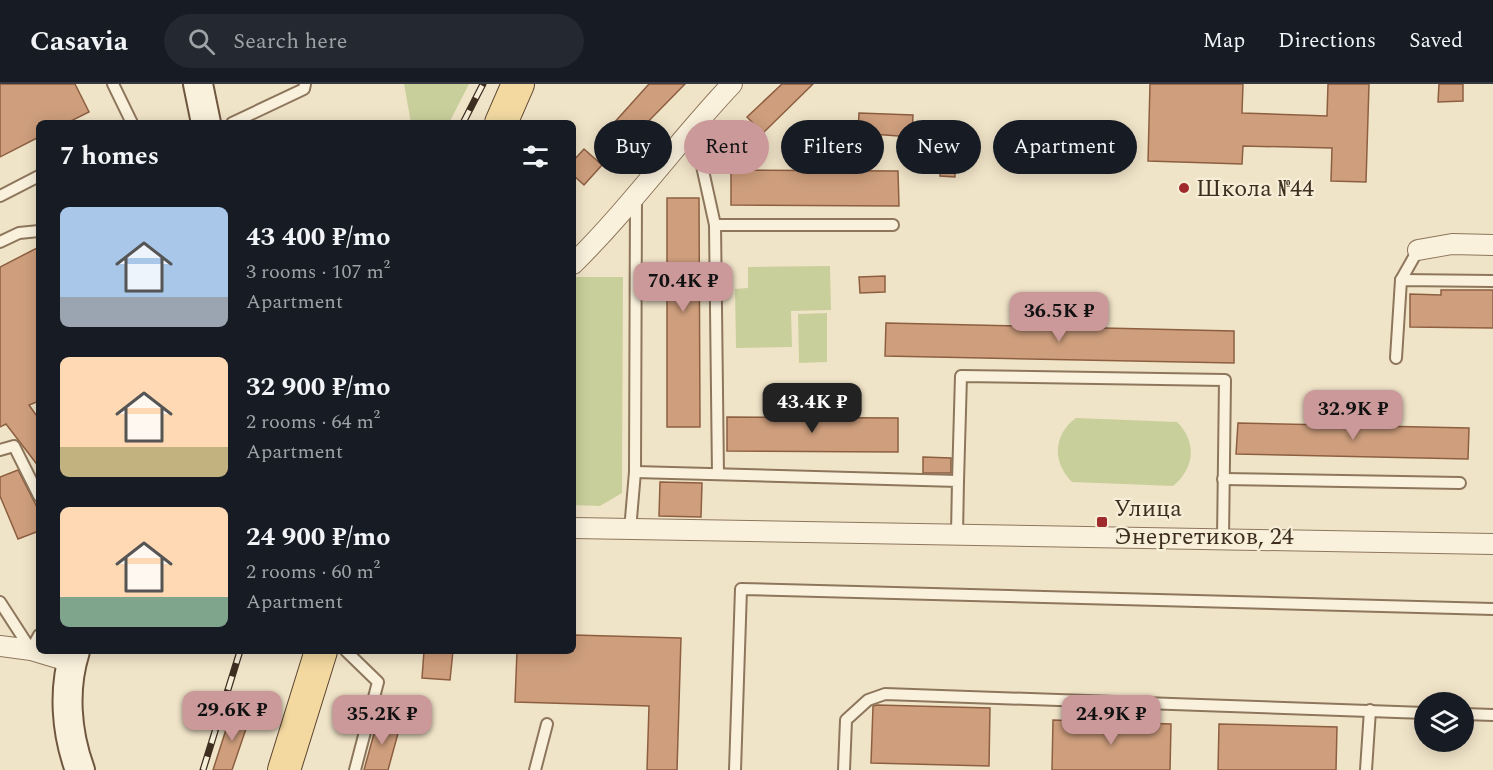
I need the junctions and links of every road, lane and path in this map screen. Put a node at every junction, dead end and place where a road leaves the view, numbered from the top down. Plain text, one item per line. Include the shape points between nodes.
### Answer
1 (113, 84) edge
2 (198, 84) edge
3 (305, 84) edge
4 (518, 84) edge
5 (732, 84) edge
6 (698, 119) junction
7 (131, 120) edge
8 (205, 120) edge
9 (238, 120) edge
10 (502, 120) edge
11 (36, 178) edge
12 (636, 194) junction
13 (0, 196) edge
14 (715, 225) junction
15 (892, 225) dead end
16 (36, 231) edge
17 (0, 242) edge
18 (1493, 245) edge
19 (1418, 250) joint
20 (576, 261) edge
21 (1401, 280) junction
22 (1493, 281) edge
23 (1396, 357) dead end
24 (0, 450) edge
25 (634, 472) junction
26 (718, 474) junction
27 (1223, 479) junction
28 (958, 480) junction
29 (1460, 483) dead end
30 (36, 490) edge
31 (576, 528) edge
32 (630, 530) junction
33 (957, 534) junction
34 (1223, 539) junction
35 (1493, 544) edge
36 (0, 602) edge
37 (1493, 609) edge
38 (35, 643) edge
39 (0, 646) edge
40 (320, 654) edge
41 (348, 654) edge
42 (73, 656) edge
43 (1370, 710) junction
44 (1414, 712) edge
45 (1474, 714) edge
46 (1493, 715) edge
47 (547, 724) dead end
48 (80, 770) edge
49 (284, 770) edge
50 (355, 770) edge
51 (535, 770) edge
52 (735, 770) edge
53 (844, 770) edge
54 (1366, 770) edge

1 - 7 lane
2 - 8 street
3 - 9 lane via 304,89
4 - 10 main road
5 - 6 street
6 - 12 street
6 - 14 lane via 699,157
11 - 13 lane
12 - 20 street
12 - 25 lane
14 - 15 lane
14 - 26 lane
16 - 17 lane via 19,233
18 - 19 street via 1452,244
19 - 21 lane
21 - 22 lane
21 - 23 lane
24 - 30 lane via 14,446
25 - 26 lane
25 - 32 lane
26 - 28 lane
27 - 28 lane via 1225,380 961,376
27 - 29 lane
27 - 34 lane
28 - 33 lane
31 - 32 street
32 - 33 street
33 - 34 street
34 - 35 street
36 - 38 lane
37 - 52 lane via 741,589
38 - 39 street
40 - 49 main road
41 - 50 lane via 378,682
42 - 48 street via 66,688
43 - 44 lane
43 - 53 lane via 885,694 868,700 846,720
43 - 54 lane
45 - 46 lane
47 - 51 lane

